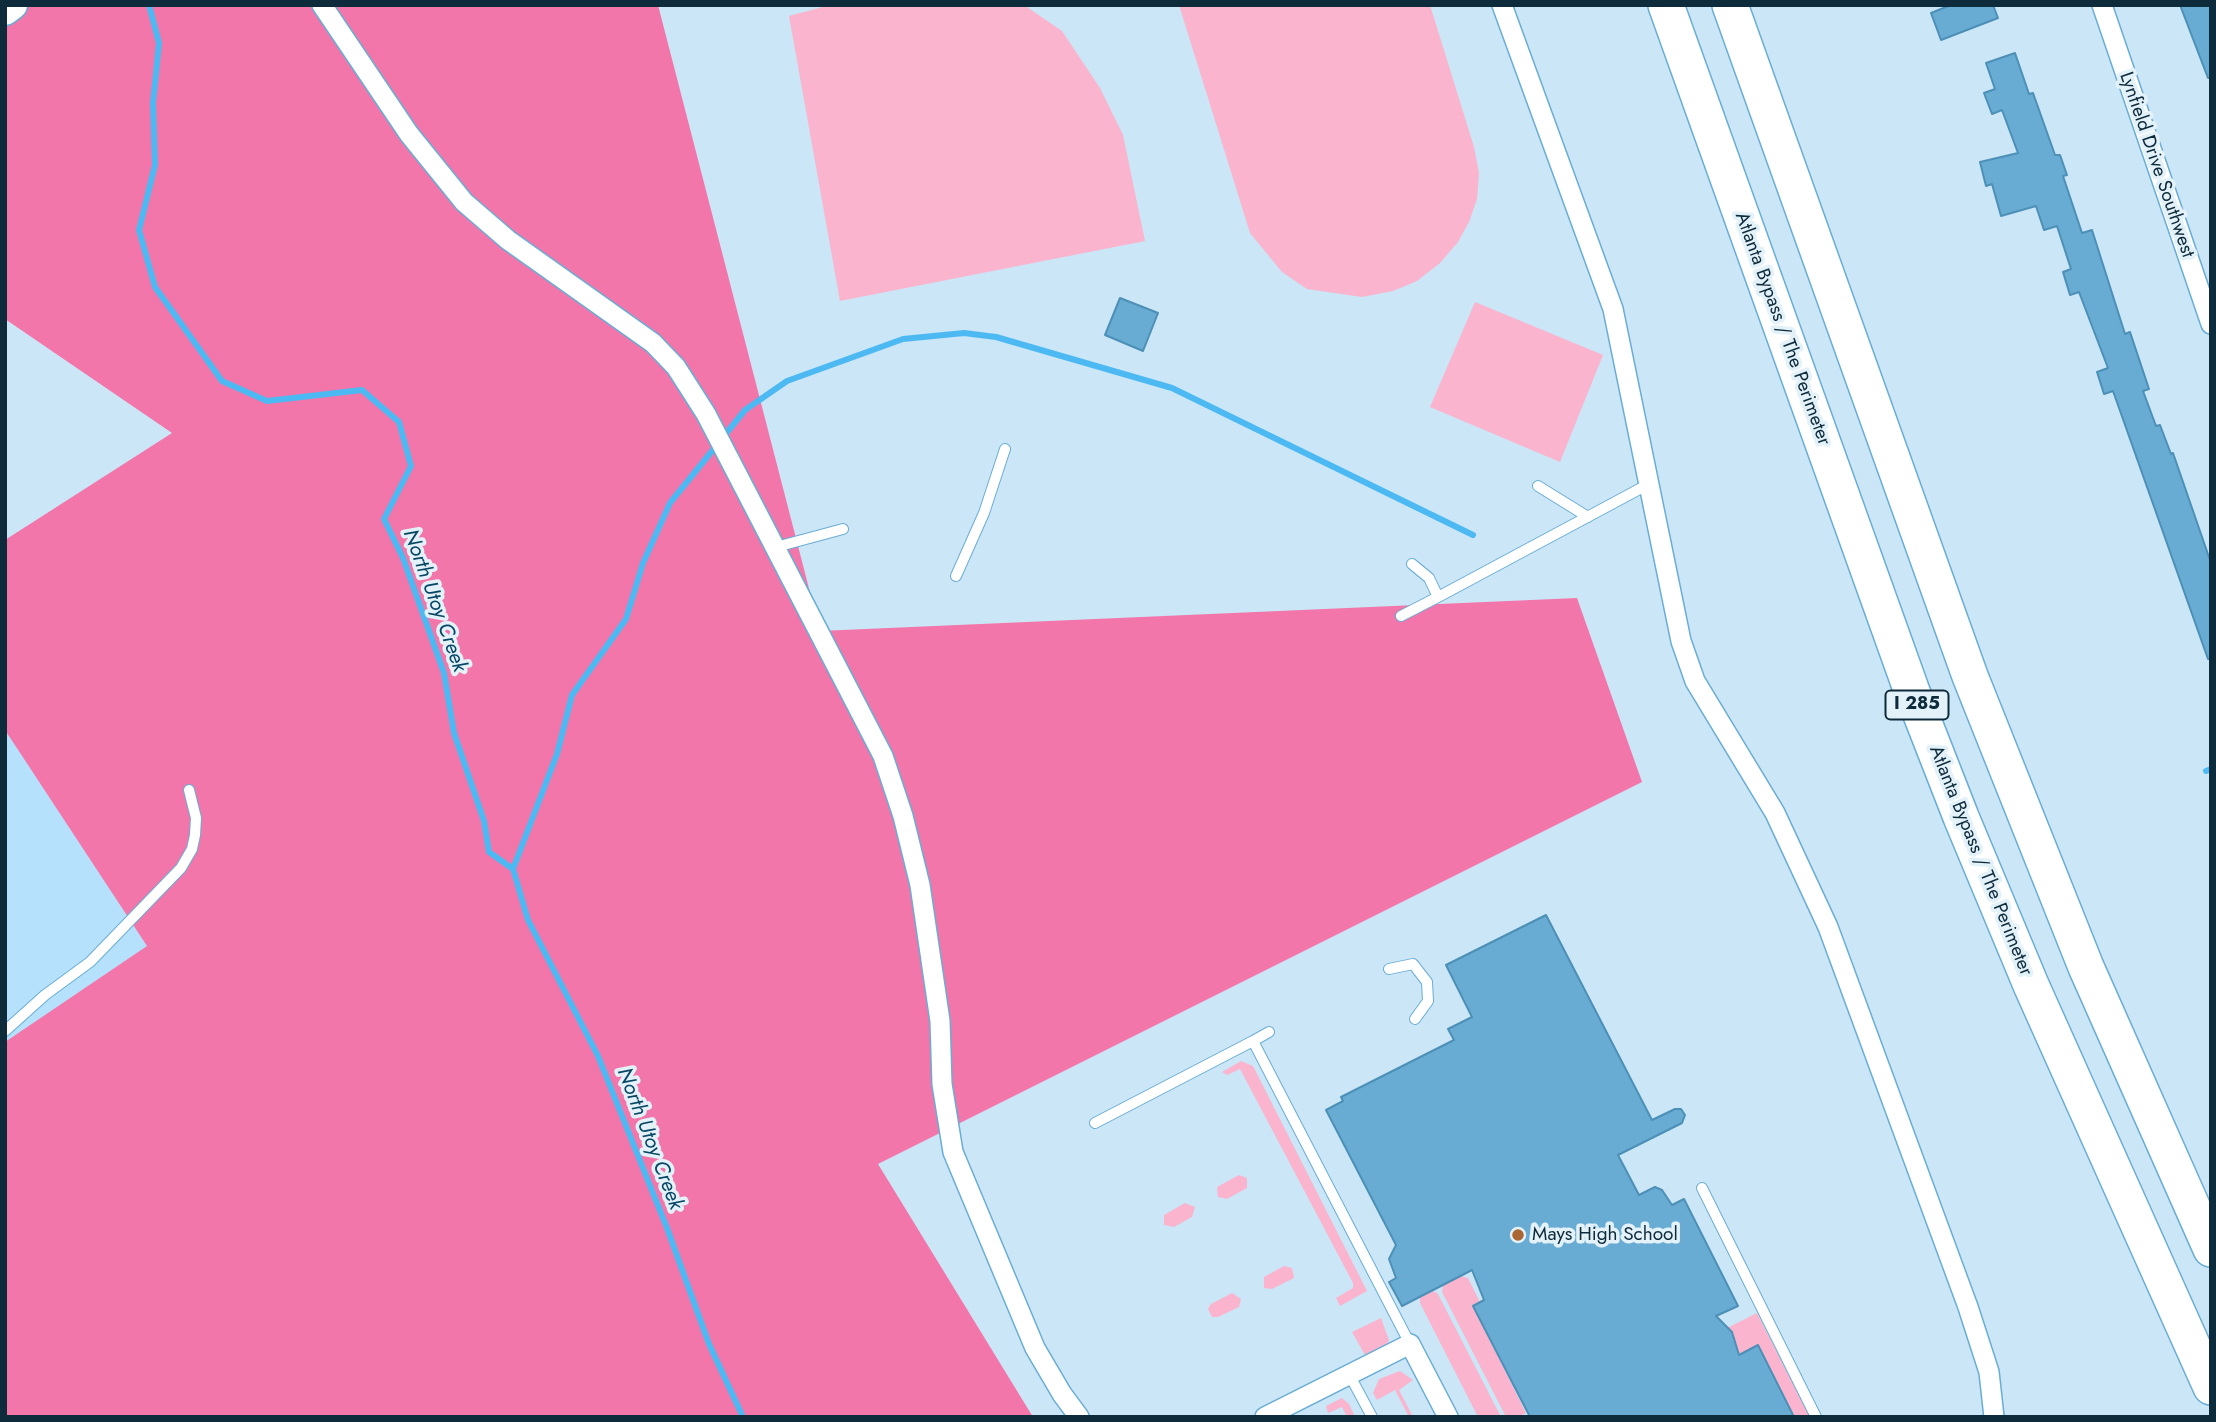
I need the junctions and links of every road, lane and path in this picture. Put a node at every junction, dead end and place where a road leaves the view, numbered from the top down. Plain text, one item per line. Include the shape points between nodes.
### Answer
1 (13, 5) edge
2 (322, 5) edge
3 (1502, 5) edge
4 (1666, 5) edge
5 (1730, 5) edge
6 (2102, 5) edge
7 (5, 11) edge
8 (2206, 296) edge
9 (2211, 324) edge
10 (1005, 449) dead end
11 (1647, 485) junction
12 (1538, 486) dead end
13 (1588, 517) junction
14 (843, 529) dead end
15 (776, 547) junction
16 (1412, 564) dead end
17 (956, 576) dead end
18 (1438, 597) junction
19 (1401, 616) dead end
20 (189, 790) dead end
21 (1389, 969) dead end
22 (1415, 1018) dead end
23 (5, 1031) edge
24 (1269, 1032) dead end
25 (1253, 1041) junction
26 (1095, 1123) dead end
27 (1702, 1188) dead end
28 (2211, 1249) edge
29 (1410, 1344) junction
30 (1349, 1374) junction
31 (2211, 1387) edge
32 (1079, 1417) edge
33 (1265, 1417) edge
34 (1372, 1417) edge
35 (1448, 1417) edge
36 (1816, 1417) edge
37 (1994, 1417) edge

1 - 7 street
2 - 15 street via 409,134 464,202 508,240 653,343 676,367
3 - 11 street via 1613,309
4 - 31 highway, Atlanta Bypass / The Perimeter / I 285 via 1956,804 2031,985
5 - 28 highway, I 285 via 1970,676 2086,967
6 - 8 street, Lynfield Drive Southwest
8 - 9 street, Lynfield Drive Southwest
10 - 17 lane
11 - 13 lane
11 - 37 street via 1684,651 1695,681 1775,813 1828,927 1968,1307 1989,1372
12 - 13 lane
13 - 18 lane
14 - 15 lane
15 - 32 street via 887,768 920,884 954,1152 1035,1348
16 - 18 lane via 1429,578
18 - 19 lane
20 - 23 lane via 195,835 181,868 90,962
21 - 22 lane via 1413,964 1427,982 1428,1001
24 - 25 lane
25 - 26 lane
25 - 29 lane
27 - 36 lane
29 - 30 street
29 - 35 street
30 - 33 street
30 - 34 lane

